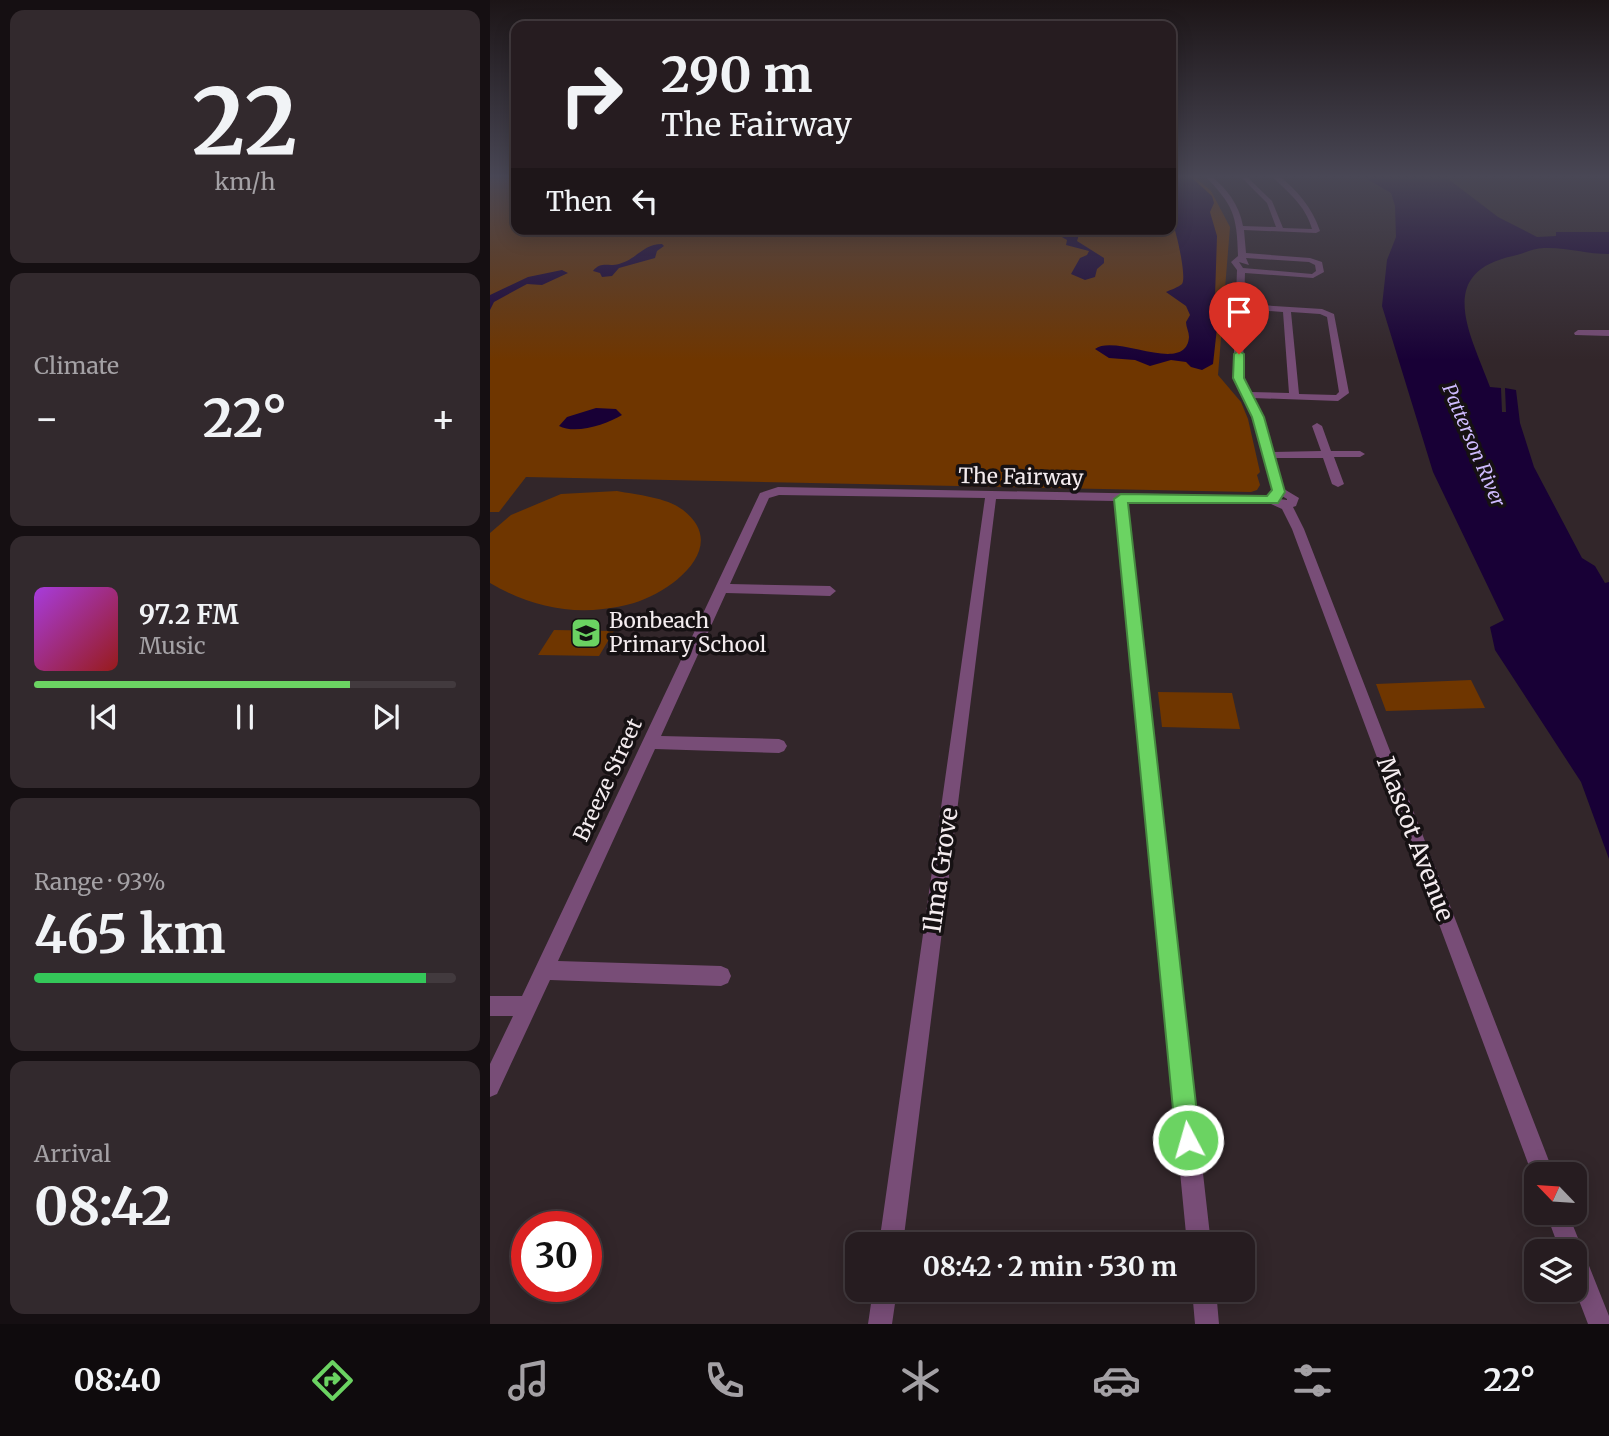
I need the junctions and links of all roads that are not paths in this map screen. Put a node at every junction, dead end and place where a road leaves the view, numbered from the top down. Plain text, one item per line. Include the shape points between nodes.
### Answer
1 (1241, 237) edge
2 (1242, 256) junction
3 (1240, 270) junction
4 (1240, 306) junction
5 (1287, 310) junction
6 (1609, 332) edge
7 (1578, 333) dead end
8 (1246, 395) junction
9 (1294, 395) junction
10 (1317, 426) dead end
11 (1360, 454) dead end
12 (1267, 455) junction
13 (1327, 457) junction
14 (1338, 484) dead end
15 (769, 493) joint
16 (991, 496) junction
17 (1121, 499) junction
18 (1279, 499) junction
19 (720, 588) junction
20 (830, 591) dead end
21 (649, 742) junction
22 (779, 746) dead end
23 (544, 970) junction
24 (721, 976) dead end
25 (490, 1006) edge
26 (527, 1006) junction
27 (490, 1087) edge
28 (1538, 1162) edge
29 (893, 1232) edge
30 (1198, 1232) edge
31 (1587, 1290) edge
32 (883, 1302) edge
33 (1204, 1302) edge
34 (880, 1324) edge
35 (1207, 1324) edge
36 (1600, 1324) edge

1 - 2 street, Mascot Avenue
2 - 3 street, Mascot Avenue via 1246,263
2 - 3 street via 1310,261 1319,264 1320,272 1313,276
3 - 4 street, Mascot Avenue
4 - 5 street
4 - 8 street, Mascot Avenue via 1238,378
5 - 9 street
5 - 9 street via 1331,316 1344,393 1338,398
6 - 7 street
8 - 9 street
8 - 12 street, Mascot Avenue via 1258,417
10 - 13 street
11 - 13 street
12 - 13 street
12 - 18 street, Mascot Avenue
13 - 14 street
15 - 16 street, The Fairway
15 - 19 street, Breeze Street via 761,499
16 - 17 street, The Fairway
16 - 29 street, Ilma Grove
17 - 18 street, The Fairway
17 - 30 street
18 - 28 street, Mascot Avenue via 1298,529
19 - 20 street
19 - 21 street, Breeze Street
21 - 22 street
21 - 23 street, Breeze Street
23 - 24 street
23 - 26 street, Breeze Street
25 - 26 street
26 - 27 street, Breeze Street
31 - 36 street
32 - 34 street
33 - 35 street

